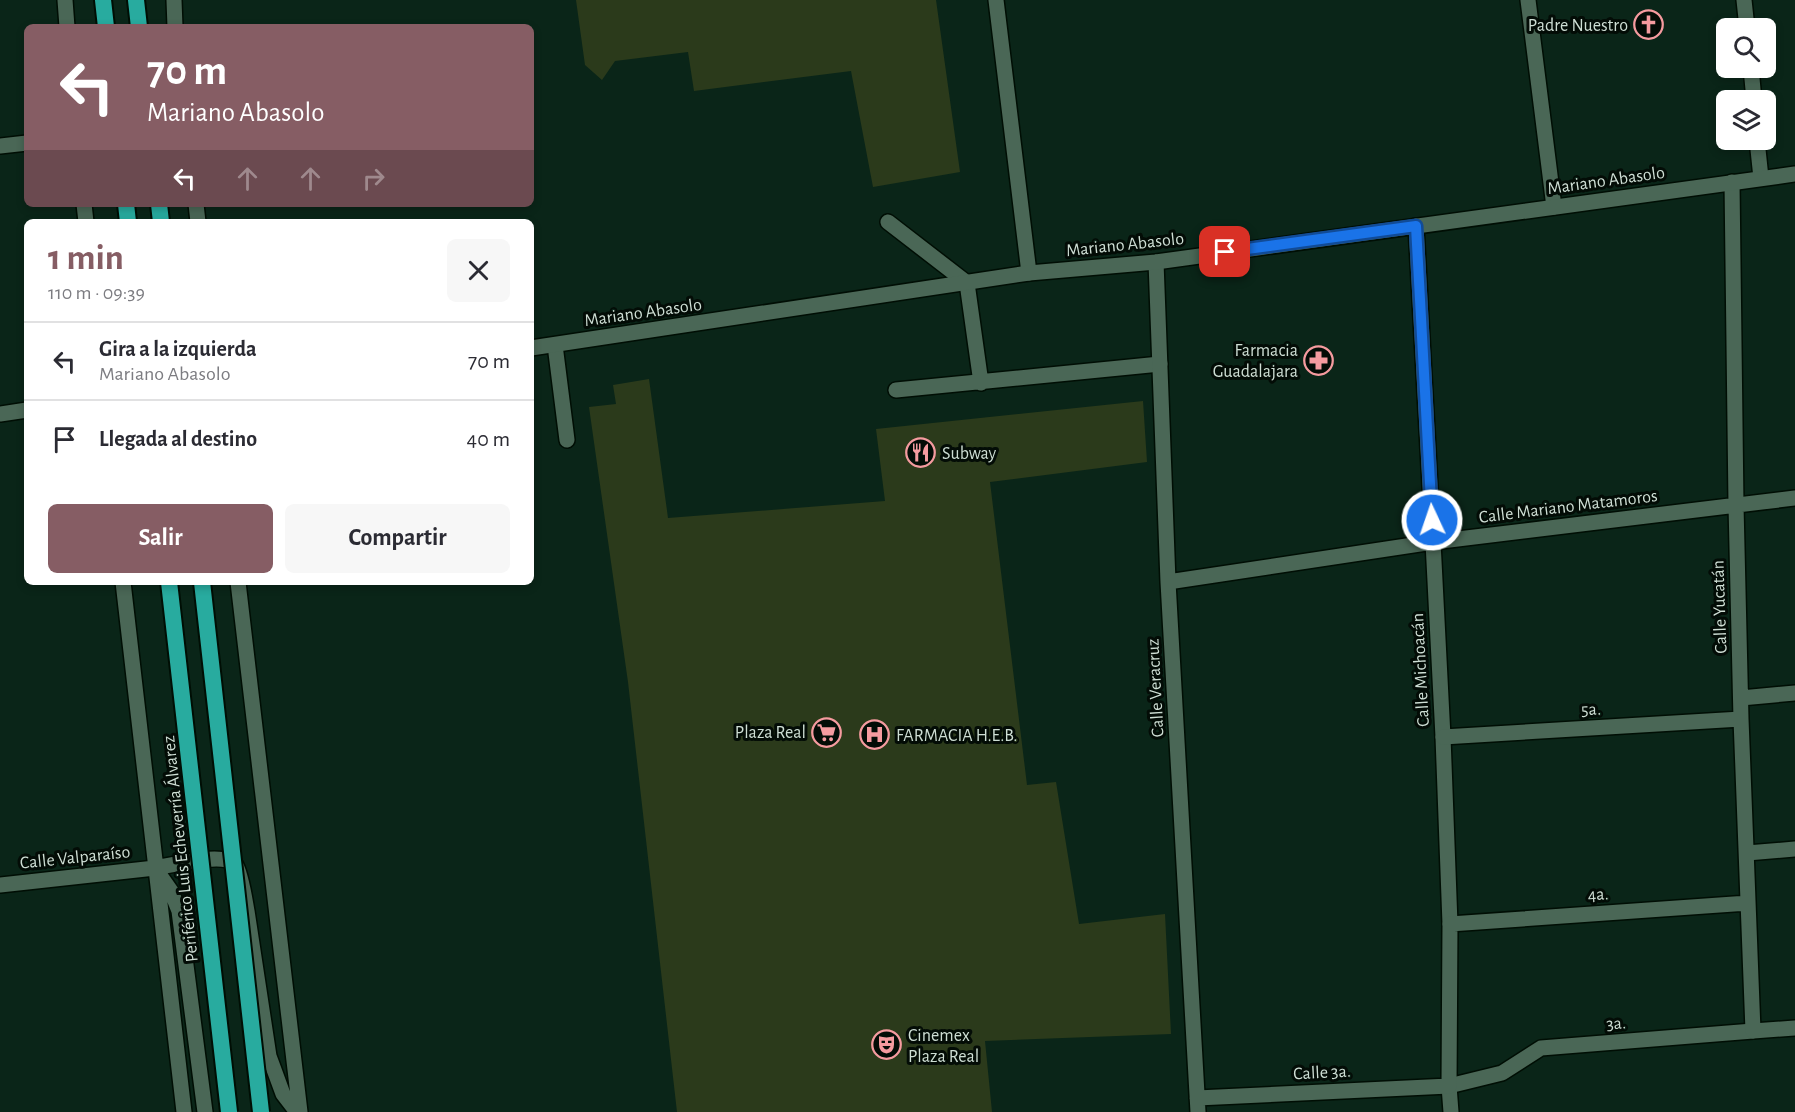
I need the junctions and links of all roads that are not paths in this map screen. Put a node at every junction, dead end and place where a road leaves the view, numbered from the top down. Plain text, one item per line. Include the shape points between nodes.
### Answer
1 (65, 0) edge
2 (103, 0) edge
3 (136, 0) edge
4 (174, 0) edge
5 (996, 0) edge
6 (1528, 0) edge
7 (1744, 0) edge
8 (1746, 18) edge
9 (67, 24) edge
10 (106, 24) edge
11 (139, 24) edge
12 (175, 24) edge
13 (24, 143) edge
14 (0, 146) edge
15 (1758, 150) edge
16 (1795, 174) edge
17 (1761, 178) junction
18 (1732, 182) junction
19 (1554, 207) junction
20 (888, 222) dead end
21 (1416, 226) junction
22 (1156, 261) junction
23 (1029, 273) junction
24 (967, 283) junction
25 (555, 345) junction
26 (534, 348) edge
27 (1160, 364) junction
28 (981, 383) junction
29 (896, 390) dead end
30 (24, 410) edge
31 (0, 414) edge
32 (567, 440) dead end
33 (1795, 498) edge
34 (1736, 506) junction
35 (1433, 542) junction
36 (1168, 582) junction
37 (123, 585) edge
38 (169, 585) edge
39 (202, 585) edge
40 (238, 585) edge
41 (1795, 693) edge
42 (1741, 698) junction
43 (1741, 719) junction
44 (1443, 737) junction
45 (1795, 849) edge
46 (1747, 853) junction
47 (155, 868) junction
48 (0, 885) edge
49 (1748, 903) junction
50 (1450, 924) junction
51 (1795, 1028) edge
52 (1753, 1031) junction
53 (1449, 1086) junction
54 (1197, 1105) edge
55 (184, 1112) edge
56 (205, 1112) edge
57 (229, 1112) edge
58 (261, 1112) edge
59 (298, 1112) edge
60 (1450, 1112) edge

1 - 9 street
2 - 10 highway
3 - 11 highway
4 - 12 street
5 - 23 street
6 - 19 street
7 - 8 street
13 - 14 street
15 - 17 street
16 - 17 street, Mariano Abasolo
17 - 18 street, Mariano Abasolo
18 - 19 street, Mariano Abasolo
18 - 34 street, Calle Yucatán
19 - 21 street, Mariano Abasolo
20 - 24 street
21 - 22 street, Mariano Abasolo
21 - 35 street, Calle Michoacán
22 - 23 street, Mariano Abasolo
22 - 27 street, Calle Veracruz
23 - 24 street, Mariano Abasolo
24 - 25 street, Mariano Abasolo
24 - 28 street
25 - 26 street, Mariano Abasolo
25 - 32 street
27 - 28 street
27 - 36 street, Calle Veracruz
28 - 29 street
30 - 31 street
33 - 34 street, Calle Mariano Matamoros
34 - 35 street, Calle Mariano Matamoros
34 - 42 street, Calle Yucatán
35 - 36 street, Calle Mariano Matamoros
35 - 44 street, Calle Michoacán
36 - 54 street, Calle Veracruz
37 - 47 street
38 - 57 highway, Periférico Luis Echeverría Álvarez, bridge
39 - 58 highway, bridge
40 - 59 street
41 - 42 street
42 - 43 street, Calle Yucatán
43 - 44 street, 5a.
43 - 46 street, Calle Yucatán
44 - 50 street, Calle Michoacán
45 - 46 street
46 - 49 street, Calle Yucatán
47 - 48 street, Calle Valparaíso
47 - 55 street
47 - 56 street via 179,911
47 - 59 street, Calle Valparaíso via 219,859 236,865 247,910 269,1056 283,1094
49 - 50 street, 4a.
49 - 52 street, Calle Yucatán
50 - 53 street, Calle Michoacán
51 - 52 street, 3a.
52 - 53 street, 3a. via 1541,1048 1502,1073
53 - 54 street, Calle 3a.
53 - 60 street, Calle Michoacán

